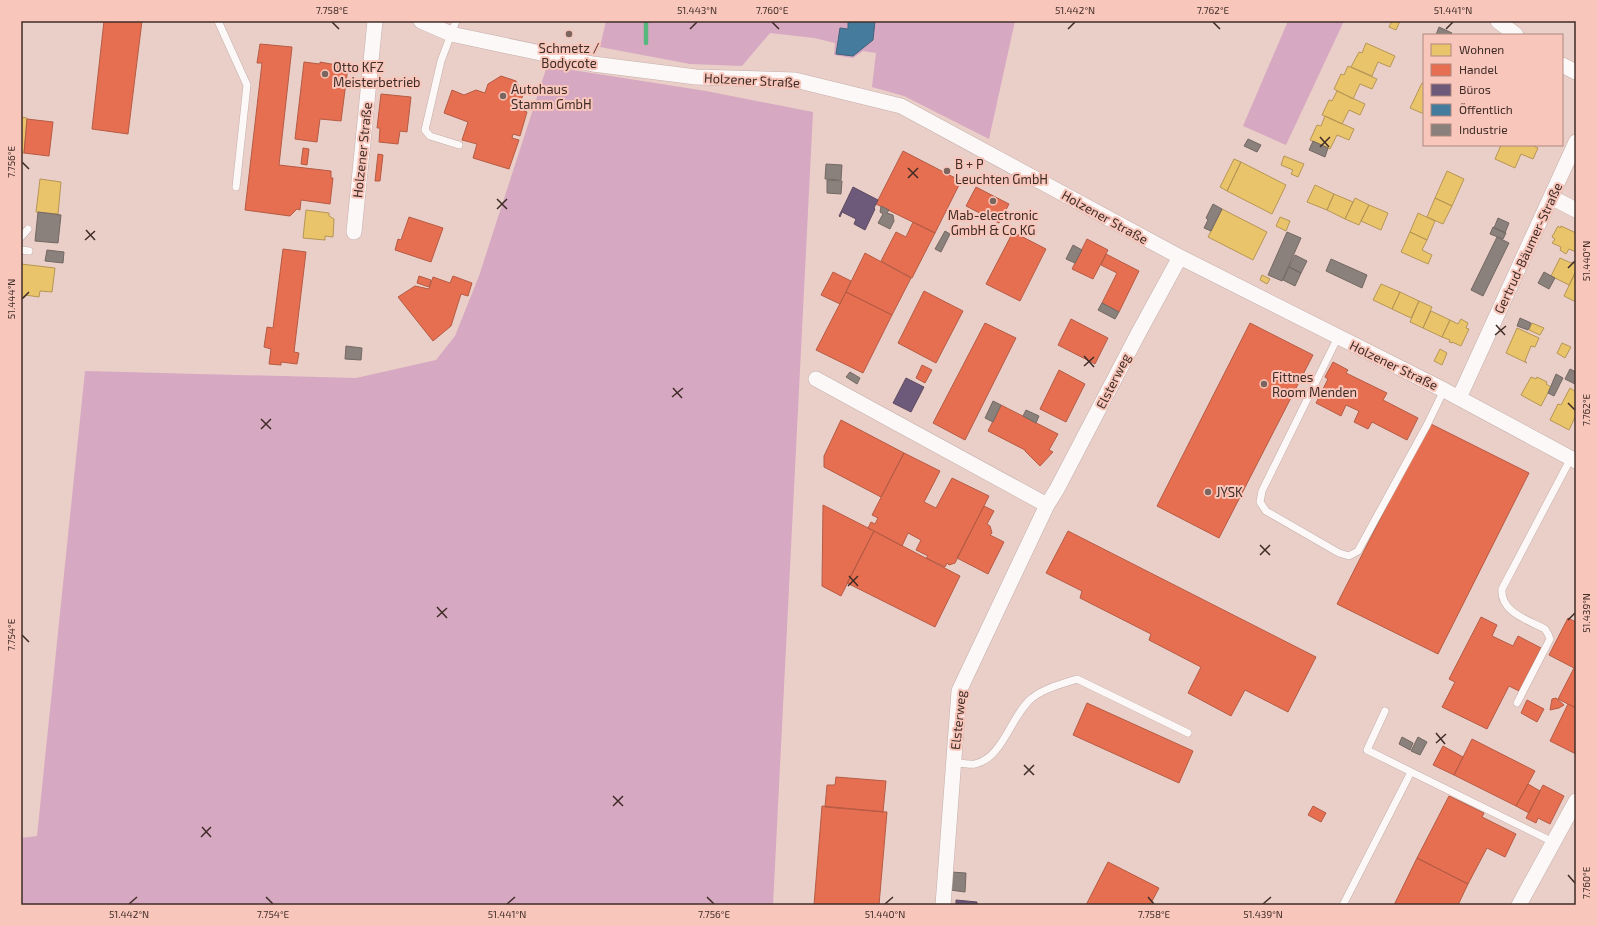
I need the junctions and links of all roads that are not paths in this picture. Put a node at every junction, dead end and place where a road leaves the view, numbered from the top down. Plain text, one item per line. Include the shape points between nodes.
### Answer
1 (218, 21) edge
2 (375, 21) edge
3 (421, 21) edge
4 (1498, 21) edge
5 (453, 27) edge
6 (1515, 34) edge
7 (1563, 66) edge
8 (1576, 72) edge
9 (1576, 142) edge
10 (459, 144) dead end
11 (236, 187) dead end
12 (1551, 197) junction
13 (1576, 210) edge
14 (28, 229) dead end
15 (354, 232) dead end
16 (21, 237) edge
17 (21, 250) edge
18 (29, 251) dead end
19 (1180, 258) junction
20 (1338, 337) junction
21 (816, 379) dead end
22 (1444, 390) junction
23 (1459, 398) junction
24 (1573, 459) edge
25 (1047, 505) junction
26 (1517, 703) dead end
27 (1385, 711) dead end
28 (1188, 733) dead end
29 (953, 762) junction
30 (1411, 772) junction
31 (1576, 801) edge
32 (1553, 842) junction
33 (943, 905) edge
34 (1343, 905) edge
35 (1519, 905) edge

1 - 11 lane via 247,85
2 - 15 street, Holzener Straße
3 - 5 street, Holzener Straße
4 - 6 street
5 - 10 lane via 441,61 425,130 430,136
5 - 19 street, Holzener Straße via 593,64 696,77 796,80 901,106
7 - 8 street
9 - 12 street, Gertrud-Bäumer-Straße
12 - 13 street
12 - 23 street, Gertrud-Bäumer-Straße
14 - 16 lane
17 - 18 lane
19 - 20 street, Holzener Straße
19 - 25 street, Elsterweg
20 - 22 street, Holzener Straße
20 - 22 lane via 1262,491 1260,502 1266,511 1339,553 1349,556 1358,551
21 - 25 street
22 - 23 street, Holzener Straße
23 - 24 street, Holzener Straße
24 - 26 lane via 1502,589 1504,602 1508,608 1545,630 1550,639
25 - 29 street, Elsterweg via 959,691
27 - 30 lane via 1366,750
28 - 29 lane via 1077,679 1054,686 1032,698 1015,718 999,746 987,760 974,764
29 - 33 street, Elsterweg
30 - 32 lane
30 - 34 lane
31 - 32 street
32 - 35 street

